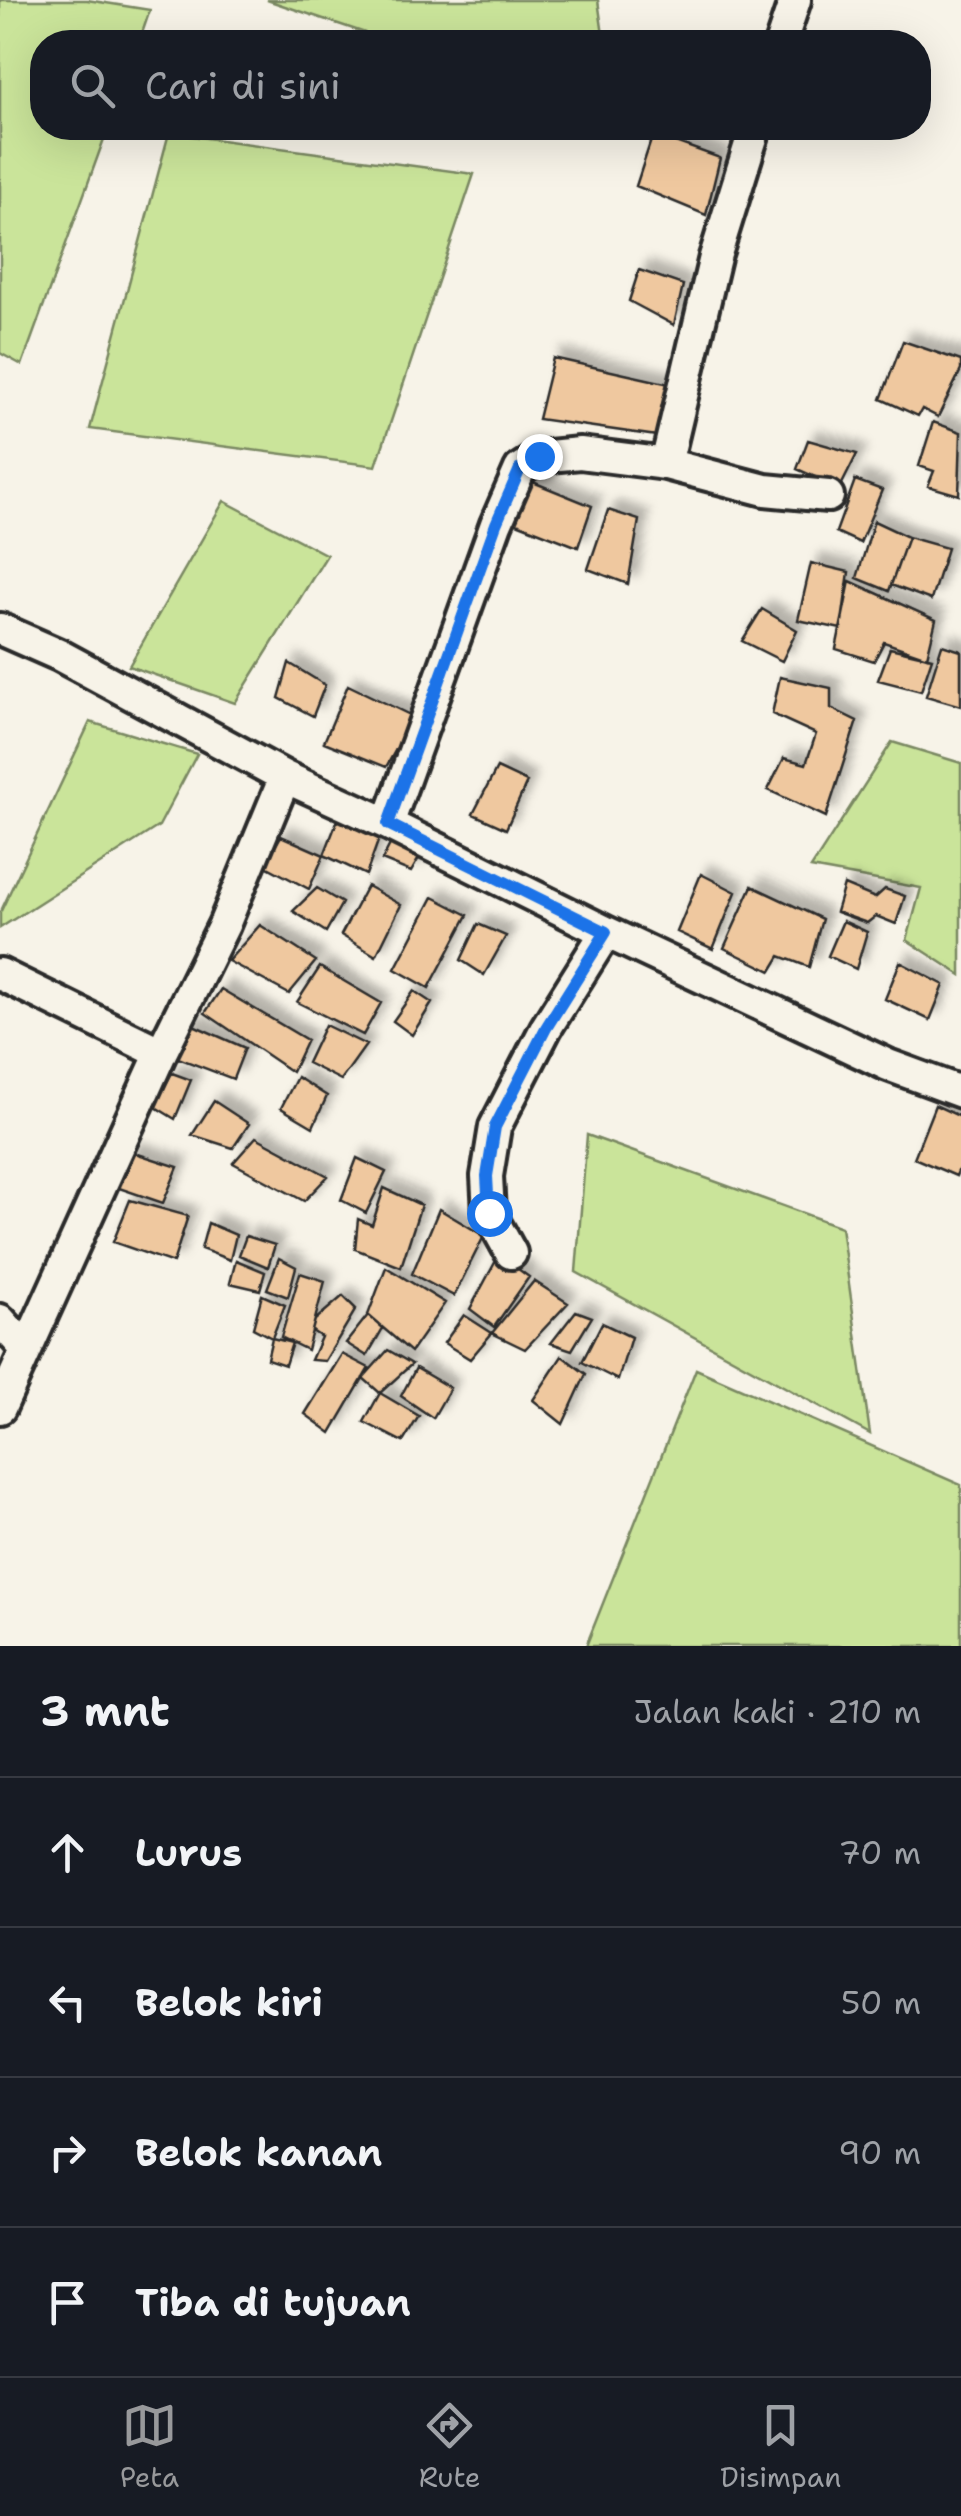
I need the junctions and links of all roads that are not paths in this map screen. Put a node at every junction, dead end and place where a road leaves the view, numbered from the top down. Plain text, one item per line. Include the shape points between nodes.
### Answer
1 (794, 0) edge
2 (785, 30) edge
3 (751, 140) edge
4 (666, 464) junction
5 (828, 496) dead end
6 (0, 630) edge
7 (285, 777) junction
8 (388, 824) junction
9 (606, 932) junction
10 (0, 974) edge
11 (161, 1053) junction
12 (961, 1092) edge
13 (511, 1253) dead end
14 (0, 1320) edge
15 (26, 1348) junction
16 (0, 1408) edge

1 - 2 street
3 - 4 street via 714,258
4 - 5 street via 764,490
4 - 8 street via 580,452 539,456 520,469
6 - 7 street via 60,655
7 - 8 street
7 - 11 street via 224,926
8 - 9 street
9 - 12 street via 888,1065
9 - 13 street via 495,1127 489,1213
10 - 11 street
11 - 15 street
14 - 15 street
15 - 16 street

